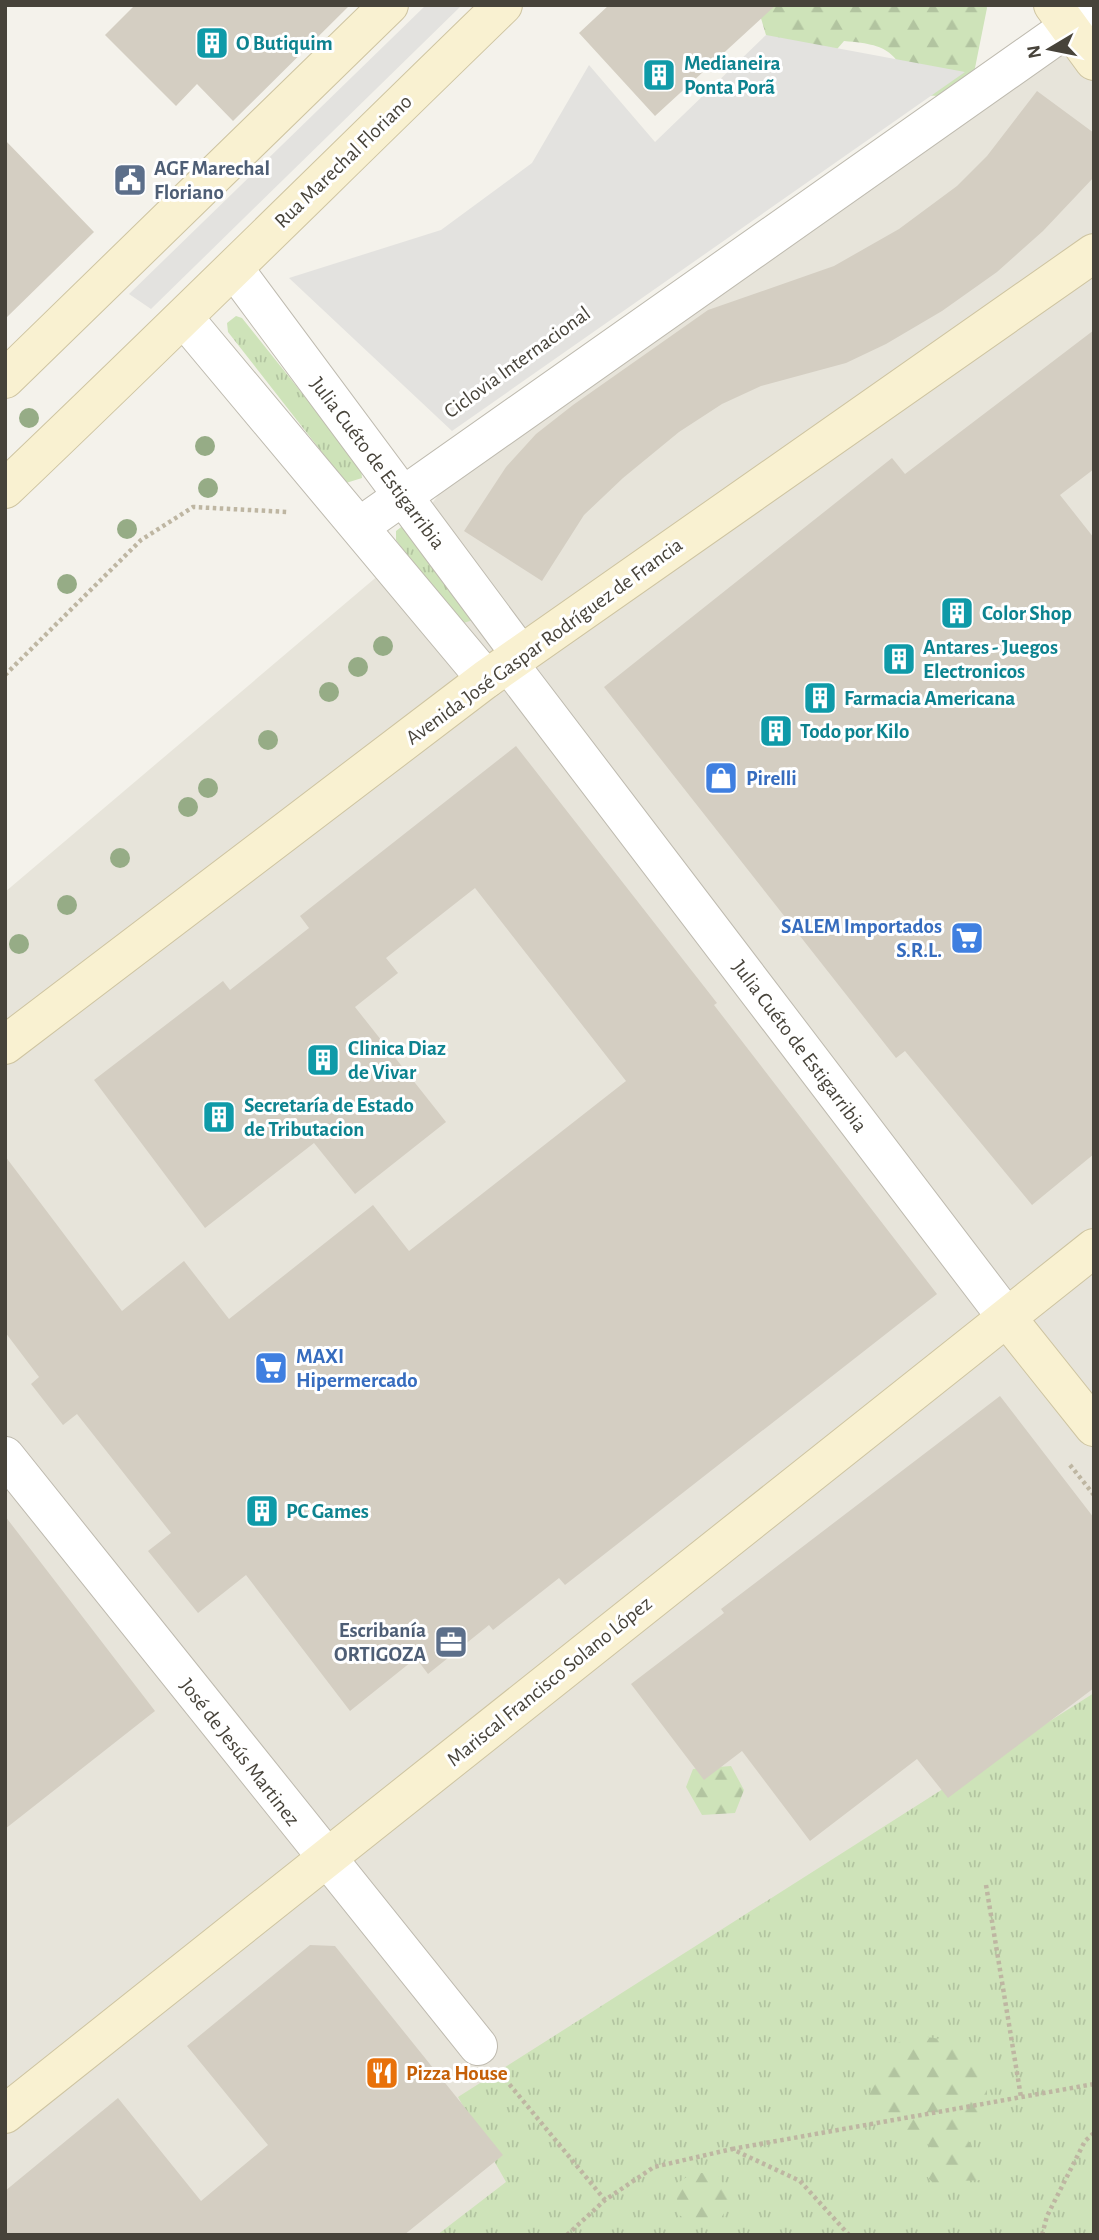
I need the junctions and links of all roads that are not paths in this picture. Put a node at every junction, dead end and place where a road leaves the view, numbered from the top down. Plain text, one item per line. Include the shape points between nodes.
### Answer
1 (389, 5) edge
2 (503, 5) edge
3 (1072, 14) edge
4 (1094, 61) edge
5 (1094, 254) edge
6 (235, 270) junction
7 (184, 318) junction
8 (5, 379) edge
9 (5, 489) edge
10 (403, 496) junction
11 (348, 514) junction
12 (505, 666) junction
13 (5, 1045) edge
14 (1094, 1248) edge
15 (1007, 1318) junction
16 (1094, 1427) edge
17 (5, 1456) edge
18 (326, 1859) junction
19 (478, 2046) road end
20 (5, 2114) edge

1 - 8 main road
2 - 6 main road, Rua Marechal Floriano
3 - 4 main road
3 - 10 street
5 - 12 main road, Avenida José Gaspar Rodríguez de Francia
6 - 7 main road, Rua Marechal Floriano
6 - 10 street, Julia Cuéto de Estigarribia
7 - 9 main road, Rua Marechal Floriano
7 - 11 street, Julia Cuéto de Estigarribia
10 - 11 street
10 - 12 street, Julia Cuéto de Estigarribia
11 - 12 street, Julia Cuéto de Estigarribia
12 - 13 main road, Avenida José Gaspar Rodríguez de Francia
12 - 15 street, Julia Cuéto de Estigarribia
14 - 15 main road, Mariscal Francisco Solano López
15 - 16 main road, Julia Cuéto de Estigarribia
15 - 18 main road, Mariscal Francisco Solano López
17 - 18 street, José de Jesús Martinez
18 - 19 street, José de Jesús Martinez
18 - 20 main road, Mariscal Francisco Solano López

